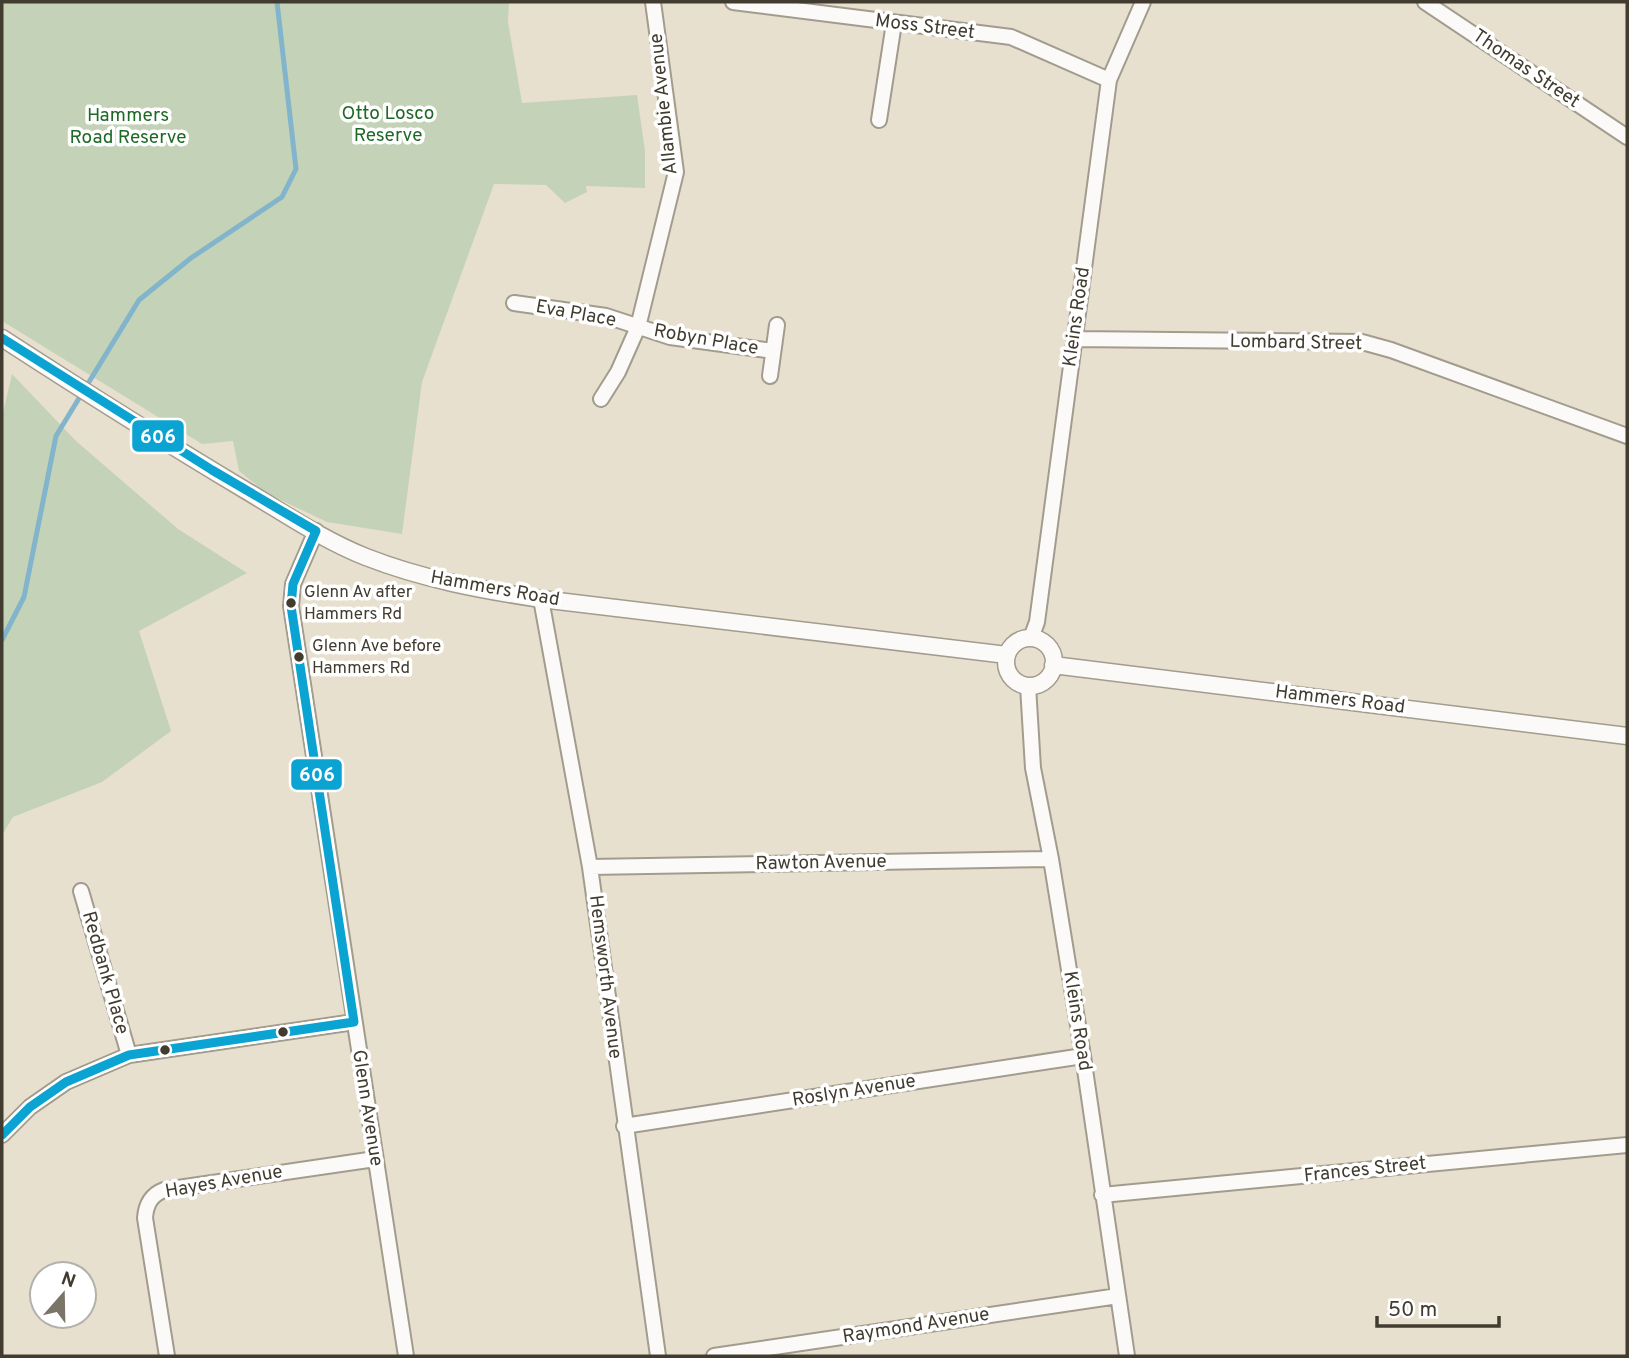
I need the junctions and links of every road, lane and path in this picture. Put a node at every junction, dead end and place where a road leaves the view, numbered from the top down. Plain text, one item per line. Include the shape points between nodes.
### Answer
1 (653, 2) edge
2 (733, 2) edge
3 (1143, 2) edge
4 (1425, 2) edge
5 (894, 23) junction
6 (1109, 80) junction
7 (879, 120) dead end
8 (1627, 137) edge
9 (514, 303) dead end
10 (777, 325) dead end
11 (638, 327) junction
12 (4, 339) edge
13 (1074, 339) junction
14 (774, 351) junction
15 (770, 376) dead end
16 (601, 399) dead end
17 (1627, 436) edge
18 (316, 531) junction
19 (541, 599) junction
20 (1031, 638) junction
21 (1007, 655) junction
22 (1053, 665) junction
23 (1028, 686) junction
24 (1627, 736) edge
25 (1051, 859) junction
26 (590, 867) junction
27 (81, 891) dead end
28 (354, 1022) junction
29 (129, 1055) junction
30 (1083, 1056) junction
31 (624, 1126) junction
32 (2, 1135) edge
33 (1627, 1145) edge
34 (375, 1159) junction
35 (1102, 1195) junction
36 (1118, 1296) junction
37 (167, 1356) edge
38 (406, 1356) edge
39 (658, 1356) edge
40 (714, 1356) edge
41 (1127, 1356) edge

1 - 11 street, Allambie Avenue via 676,172
2 - 5 street, Moss Street
3 - 6 street, Kleins Road
4 - 8 street, Thomas Street
5 - 6 street, Moss Street via 1011,37
5 - 7 street
6 - 13 street, Kleins Road
9 - 11 street, Eva Place via 606,316
10 - 14 street, Robyn Place
11 - 14 street, Robyn Place via 670,337
11 - 16 street, Allambie Avenue
12 - 18 street, Hammers Road
13 - 17 street, Lombard Street via 1362,342
13 - 20 street, Kleins Road via 1037,622
14 - 15 street, Robyn Place
18 - 19 street, Hammers Road via 365,557 410,572
18 - 28 street, Glenn Avenue via 293,582 291,606
19 - 21 street, Hammers Road
19 - 26 street, Hemsworth Avenue
20 - 21 street via 1013,644
20 - 22 street via 1045,644
21 - 23 street via 1010,675
22 - 23 street via 1048,678
22 - 24 street, Hammers Road
23 - 25 street, Kleins Road via 1033,768
25 - 26 street, Rawton Avenue
25 - 30 street, Kleins Road
26 - 31 street, Hemsworth Avenue
27 - 29 street, Redbank Place
28 - 29 street
28 - 34 street, Glenn Avenue
29 - 32 street via 66,1082 30,1107
30 - 31 street, Roslyn Avenue
30 - 35 street, Kleins Road
31 - 39 street, Hemsworth Avenue
33 - 35 street, Frances Street
34 - 37 street, Hayes Avenue via 154,1195 145,1218
34 - 38 street, Glenn Avenue
35 - 36 street, Kleins Road
36 - 40 street, Raymond Avenue
36 - 41 street, Kleins Road

